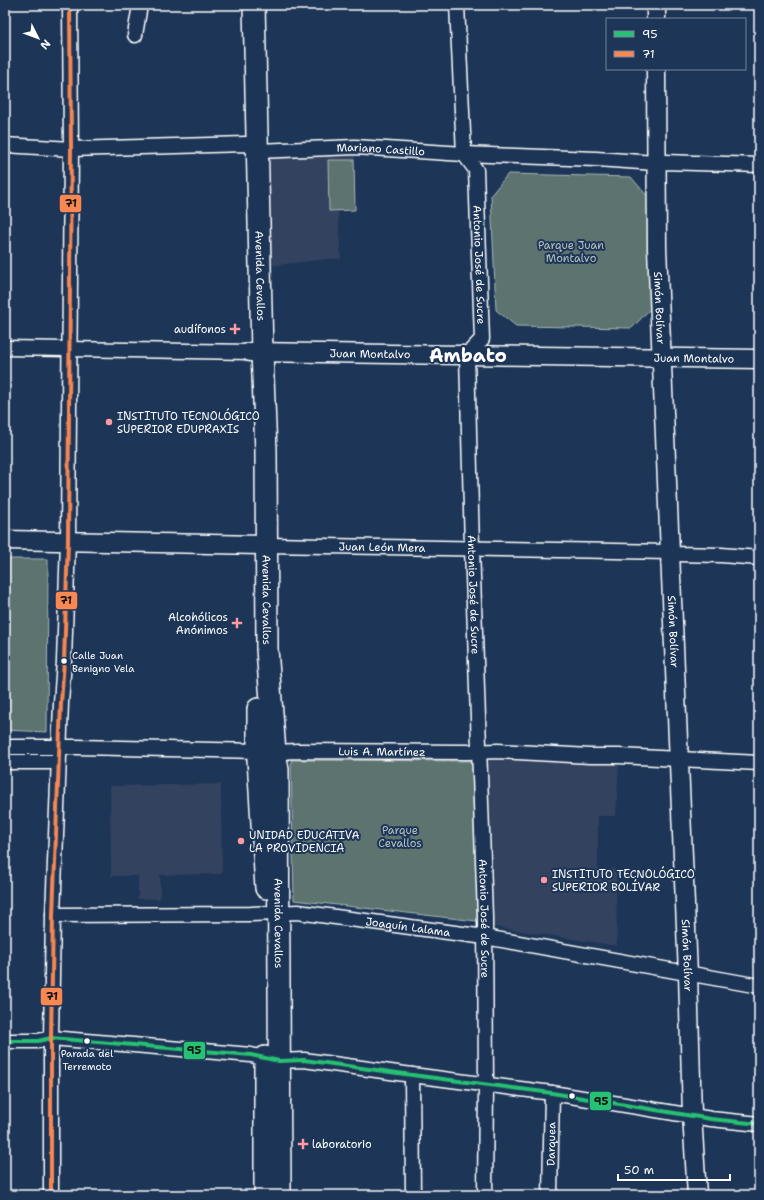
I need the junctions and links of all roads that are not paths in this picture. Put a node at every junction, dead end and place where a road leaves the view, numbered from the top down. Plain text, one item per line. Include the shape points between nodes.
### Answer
1 (70, 5) edge
2 (140, 5) edge
3 (244, 5) edge
4 (254, 5) edge
5 (457, 5) edge
6 (656, 5) edge
7 (656, 18) edge
8 (136, 35) dead end
9 (656, 70) edge
10 (5, 145) edge
11 (252, 147) junction
12 (71, 149) junction
13 (464, 154) junction
14 (656, 163) junction
15 (759, 165) edge
16 (5, 348) edge
17 (70, 349) junction
18 (256, 352) junction
19 (468, 355) junction
20 (661, 358) junction
21 (759, 358) edge
22 (5, 540) edge
23 (30, 540) junction
24 (68, 541) junction
25 (260, 544) junction
26 (472, 548) junction
27 (5, 550) edge
28 (670, 552) junction
29 (759, 558) edge
30 (6, 747) edge
31 (59, 747) junction
32 (267, 752) junction
33 (479, 752) junction
34 (679, 759) junction
35 (5, 762) edge
36 (58, 762) junction
37 (759, 763) edge
38 (273, 913) junction
39 (53, 915) junction
40 (486, 937) junction
41 (688, 974) junction
42 (759, 986) edge
43 (51, 1038) junction
44 (5, 1041) edge
45 (272, 1059) junction
46 (412, 1075) junction
47 (486, 1084) junction
48 (552, 1093) junction
49 (692, 1115) junction
50 (759, 1124) edge
51 (51, 1195) edge
52 (265, 1195) edge
53 (280, 1195) edge
54 (413, 1195) edge
55 (485, 1195) edge
56 (550, 1195) edge
57 (697, 1195) edge

1 - 12 street
2 - 8 street
3 - 11 main road, Avenida Cevallos
4 - 11 main road, Avenida Cevallos
5 - 13 street
6 - 7 street
9 - 14 street, Simón Bolívar
10 - 12 street, Mariano Castillo
11 - 12 street, Mariano Castillo
11 - 13 street, Mariano Castillo via 355,147
11 - 18 main road, Avenida Cevallos
12 - 17 street
13 - 14 street, Mariano Castillo
13 - 19 street, Antonio José de Sucre via 476,170 482,339
14 - 15 street, Mariano Castillo
14 - 20 street, Simón Bolívar
16 - 17 street, Juan Montalvo
17 - 18 street, Juan Montalvo
17 - 24 street
18 - 19 street, Juan Montalvo
18 - 25 main road, Avenida Cevallos
19 - 20 street, Juan Montalvo
19 - 26 street, Antonio José de Sucre
20 - 21 street, Juan Montalvo
20 - 28 street, Simón Bolívar
22 - 23 street, Juan León Mera
23 - 24 street, Juan León Mera
23 - 27 street
24 - 25 street, Juan León Mera
24 - 31 street
25 - 26 street, Juan León Mera
25 - 32 main road, Avenida Cevallos
26 - 28 street, Juan León Mera
26 - 33 street, Antonio José de Sucre
28 - 29 street, Juan León Mera
28 - 34 street, Simón Bolívar
30 - 31 street, Luis A. Martínez
31 - 32 street, Luis A. Martínez
31 - 36 street
32 - 33 street, Luis A. Martínez
32 - 38 main road, Avenida Cevallos via 258,759
33 - 34 street, Luis A. Martínez
33 - 40 street, Antonio José de Sucre
34 - 37 street, Luis A. Martínez
34 - 41 street, Simón Bolívar
35 - 36 street
36 - 39 street
38 - 39 street, Joaquín Lalama
38 - 40 street, Joaquín Lalama via 298,912
38 - 45 main road, Avenida Cevallos
39 - 43 street
40 - 41 street, Joaquín Lalama
40 - 47 street, Antonio José de Sucre
41 - 42 street, Joaquín Lalama
41 - 49 street, Simón Bolívar
43 - 44 street via 38,1041
43 - 45 street
43 - 51 street
45 - 46 street via 304,1060
45 - 52 main road, Avenida Cevallos
45 - 53 main road, Avenida Cevallos
46 - 47 street
46 - 54 street
47 - 48 street
47 - 55 street, Antonio José de Sucre
48 - 49 street
48 - 56 street, Darquea
49 - 50 street
49 - 57 street, Simón Bolívar

